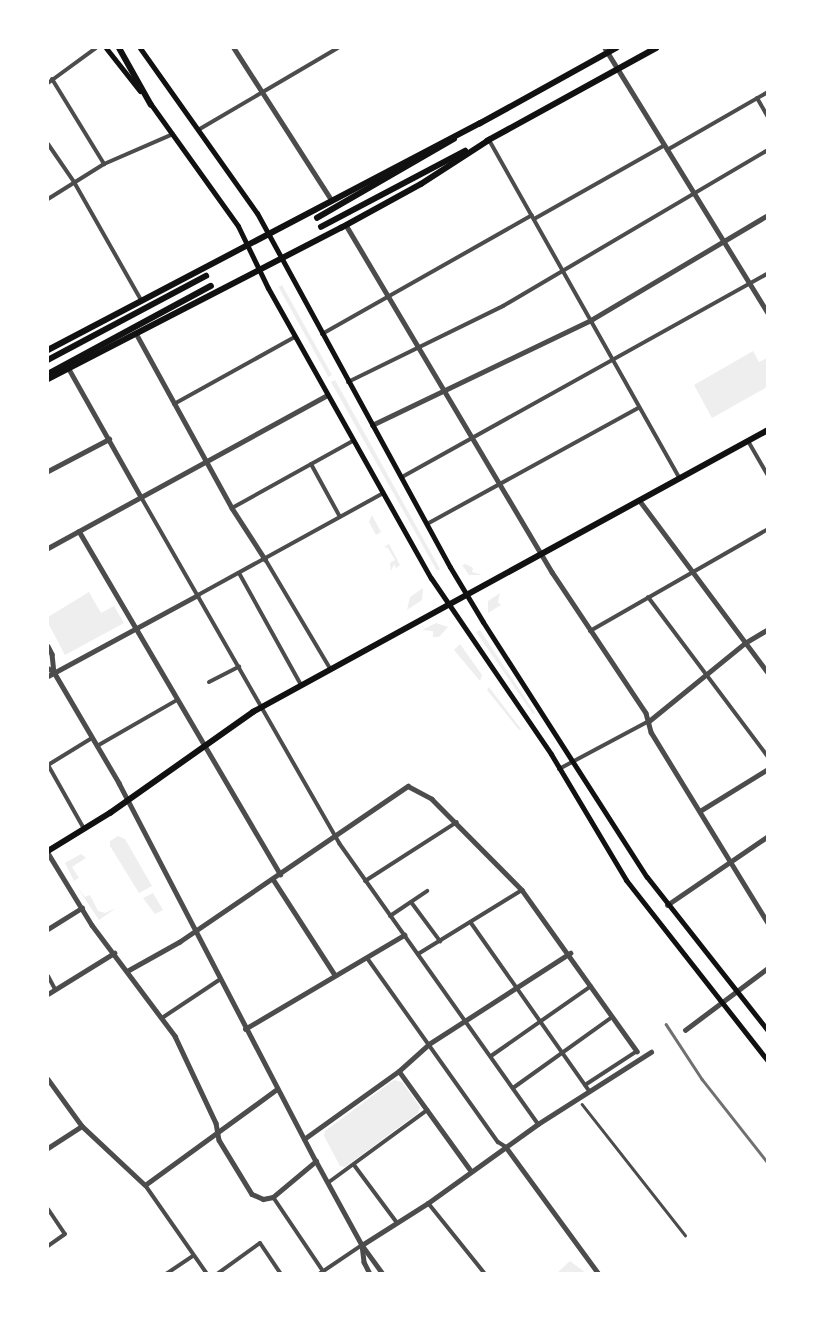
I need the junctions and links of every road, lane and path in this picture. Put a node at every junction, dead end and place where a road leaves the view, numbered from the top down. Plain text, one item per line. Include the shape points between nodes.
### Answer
1 (96, 48) edge
2 (106, 48) edge
3 (118, 48) edge
4 (140, 48) edge
5 (234, 48) edge
6 (338, 48) edge
7 (616, 48) edge
8 (656, 48) edge
9 (607, 50) edge
10 (619, 69) junction
11 (52, 79) junction
12 (48, 82) edge
13 (264, 90) junction
14 (768, 92) edge
15 (757, 98) junction
16 (151, 105) junction
17 (768, 117) edge
18 (480, 123) junction
19 (198, 130) junction
20 (173, 134) junction
21 (489, 140) junction
22 (48, 144) edge
23 (666, 147) junction
24 (768, 150) edge
25 (104, 164) junction
26 (74, 182) junction
27 (694, 193) junction
28 (48, 199) edge
29 (331, 199) junction
30 (768, 215) edge
31 (533, 217) junction
32 (317, 218) dead end
33 (346, 225) junction
34 (321, 226) dead end
35 (268, 233) junction
36 (723, 241) junction
37 (247, 244) junction
38 (281, 259) junction
39 (260, 270) junction
40 (564, 270) junction
41 (768, 273) edge
42 (206, 276) dead end
43 (751, 283) junction
44 (211, 286) dead end
45 (388, 296) junction
46 (141, 300) junction
47 (768, 313) edge
48 (591, 320) junction
49 (322, 334) junction
50 (136, 335) junction
51 (296, 337) junction
52 (419, 345) junction
53 (48, 350) edge
54 (48, 360) edge
55 (613, 362) junction
56 (69, 369) junction
57 (48, 374) edge
58 (48, 379) edge
59 (348, 382) junction
60 (443, 390) junction
61 (327, 395) junction
62 (174, 404) junction
63 (638, 408) junction
64 (372, 425) junction
65 (768, 430) edge
66 (472, 438) junction
67 (109, 439) junction
68 (353, 441) junction
69 (748, 442) junction
70 (206, 461) junction
71 (311, 464) junction
72 (48, 471) edge
73 (768, 475) edge
74 (402, 477) junction
75 (680, 478) junction
76 (500, 484) junction
77 (382, 494) junction
78 (140, 497) junction
79 (640, 501) junction
80 (232, 508) junction
81 (340, 517) junction
82 (427, 524) junction
83 (768, 529) edge
84 (79, 531) junction
85 (48, 548) edge
86 (542, 554) junction
87 (265, 559) junction
88 (690, 572) junction
89 (239, 573) junction
90 (198, 595) junction
91 (468, 595) junction
92 (648, 597) junction
93 (448, 604) junction
94 (135, 628) junction
95 (768, 629) edge
96 (590, 632) junction
97 (745, 643) junction
98 (48, 646) edge
99 (239, 667) junction
100 (329, 667) junction
101 (48, 668) edge
102 (54, 672) junction
103 (768, 673) edge
104 (705, 674) junction
105 (48, 676) edge
106 (209, 682) dead end
107 (301, 685) junction
108 (177, 700) junction
109 (262, 707) junction
110 (649, 721) junction
111 (92, 738) junction
112 (97, 746) junction
113 (203, 746) junction
114 (768, 757) edge
115 (574, 759) junction
116 (48, 765) edge
117 (560, 769) junction
118 (768, 770) edge
119 (127, 800) junction
120 (700, 811) junction
121 (458, 822) junction
122 (84, 829) junction
123 (336, 834) junction
124 (768, 836) edge
125 (48, 850) edge
126 (732, 860) junction
127 (280, 874) junction
128 (273, 879) junction
129 (365, 881) junction
130 (522, 890) junction
131 (427, 891) dead end
132 (411, 902) junction
133 (667, 905) junction
134 (82, 908) junction
135 (768, 908) edge
136 (762, 911) junction
137 (390, 916) junction
138 (768, 922) edge
139 (471, 923) junction
140 (48, 929) edge
141 (194, 931) junction
142 (404, 935) junction
143 (440, 941) junction
144 (114, 952) junction
145 (570, 953) junction
146 (418, 954) junction
147 (367, 958) junction
148 (768, 968) edge
149 (127, 971) junction
150 (335, 975) junction
151 (48, 976) edge
152 (219, 980) junction
153 (515, 986) junction
154 (592, 986) junction
155 (55, 989) junction
156 (736, 991) junction
157 (48, 994) edge
158 (722, 1003) junction
159 (612, 1017) junction
160 (162, 1018) junction
161 (465, 1019) junction
162 (540, 1021) junction
163 (245, 1028) junction
164 (685, 1030) dead end
165 (768, 1030) edge
166 (429, 1044) junction
167 (637, 1051) joint
168 (651, 1052) dead end
169 (562, 1053) junction
170 (491, 1056) junction
171 (768, 1061) edge
172 (399, 1071) junction
173 (48, 1079) edge
174 (585, 1085) junction
175 (513, 1088) junction
176 (278, 1089) junction
177 (589, 1091) junction
178 (582, 1104) dead end
179 (427, 1110) junction
180 (538, 1124) junction
181 (82, 1126) junction
182 (216, 1131) junction
183 (304, 1139) junction
184 (48, 1146) edge
185 (506, 1147) junction
186 (316, 1161) junction
187 (354, 1165) junction
188 (471, 1172) junction
189 (329, 1182) junction
190 (145, 1185) junction
191 (273, 1196) junction
192 (428, 1203) junction
193 (48, 1209) edge
194 (397, 1223) junction
195 (686, 1235) dead end
196 (362, 1244) junction
197 (48, 1246) edge
198 (193, 1256) junction
199 (321, 1272) edge
200 (166, 1274) edge
201 (207, 1274) edge
202 (217, 1274) edge
203 (281, 1274) edge
204 (370, 1274) edge
205 (383, 1274) edge
206 (485, 1274) edge
207 (599, 1274) edge

1 - 11 street
2 - 16 main road
3 - 16 highway
4 - 19 main road
5 - 13 street
6 - 13 street
7 - 9 main road
8 - 10 main road
9 - 10 street
9 - 18 main road
10 - 21 main road
10 - 23 street
11 - 12 street
11 - 25 street
13 - 19 street
13 - 29 street
14 - 15 street
15 - 17 street
15 - 23 street
16 - 20 main road
18 - 29 main road
18 - 32 main road via 410,167
19 - 35 main road
20 - 25 street
20 - 37 main road via 238,226
21 - 31 street
21 - 33 main road via 421,184
21 - 34 main road
22 - 26 street
23 - 27 street
23 - 31 street
24 - 27 street
25 - 26 street
26 - 28 street
26 - 46 street
27 - 36 street
27 - 40 street
29 - 35 main road
30 - 36 street
31 - 40 street
31 - 45 street
33 - 38 main road
33 - 45 street
35 - 37 main road
35 - 38 main road
36 - 43 street
36 - 48 street
37 - 39 main road
37 - 46 main road
38 - 39 main road
38 - 49 main road
39 - 50 main road
39 - 51 main road
40 - 48 street
40 - 52 street via 503,306
41 - 43 street
42 - 54 main road
43 - 47 street
43 - 55 street
44 - 57 main road
45 - 49 street
45 - 52 street
46 - 53 main road
48 - 55 street
48 - 60 street
49 - 59 main road
50 - 56 main road
50 - 62 street
51 - 61 main road
51 - 62 street
52 - 59 street
52 - 60 street
55 - 63 street
55 - 66 street
56 - 58 main road
56 - 67 street
59 - 64 main road
60 - 64 street
60 - 66 street
61 - 68 main road
61 - 70 street
62 - 70 street
63 - 75 street
63 - 76 street
64 - 74 main road
65 - 69 main road
66 - 74 street
66 - 76 street
67 - 72 street
67 - 78 street
68 - 71 street
68 - 77 main road
69 - 73 street
69 - 75 main road
70 - 78 street
70 - 80 street
71 - 80 street
71 - 81 street
74 - 82 main road
75 - 79 main road
76 - 82 street
76 - 86 street
77 - 81 street
77 - 93 main road
78 - 84 street
78 - 90 street
79 - 86 main road
79 - 88 street
80 - 87 street
81 - 87 street
82 - 91 main road
83 - 88 street
84 - 85 street
84 - 94 street
86 - 91 main road
86 - 96 street
87 - 89 street
87 - 100 street
88 - 92 street
88 - 97 street
89 - 90 street
89 - 107 street
90 - 94 street
90 - 99 street
91 - 93 main road
91 - 115 main road
92 - 96 street
92 - 104 street
93 - 100 main road
93 - 117 main road
94 - 102 street
94 - 108 street
95 - 97 street
96 - 110 street
97 - 103 street
97 - 104 street
98 - 102 street
99 - 106 street
99 - 109 street
100 - 107 main road
101 - 102 street
102 - 105 street
102 - 111 street
104 - 110 street
104 - 114 street
107 - 109 main road
108 - 112 street
108 - 113 street
109 - 113 main road
109 - 123 street
110 - 115 street
110 - 120 street via 651,732
111 - 112 street
111 - 116 street
112 - 119 street
113 - 119 main road
113 - 127 street
115 - 117 street
115 - 133 main road
116 - 122 street
117 - 158 main road via 635,894
118 - 120 street
119 - 122 main road
119 - 141 street
120 - 126 street
121 - 123 street via 432,799 408,786
121 - 129 street
121 - 130 street
122 - 125 main road
123 - 127 street
123 - 129 street
124 - 126 street
125 - 134 street
126 - 133 street
126 - 136 street
127 - 128 street
128 - 141 street
128 - 150 street
129 - 137 street
130 - 139 street
130 - 145 street
131 - 132 street
132 - 137 street
132 - 143 street
133 - 156 main road
134 - 140 street
134 - 144 street
135 - 136 street
136 - 138 street
137 - 142 street
139 - 143 street
139 - 153 street
141 - 149 street
141 - 152 street
142 - 146 street
142 - 147 street
143 - 146 street
144 - 149 street
144 - 155 street
145 - 153 street
145 - 154 street
146 - 161 street
147 - 150 street
147 - 166 street
148 - 156 street
149 - 160 street
150 - 163 street
151 - 155 street
152 - 160 street
152 - 163 street
153 - 161 street
153 - 162 street
154 - 159 street
154 - 162 street
155 - 157 street
156 - 158 street
156 - 165 main road
158 - 164 street
158 - 171 main road
159 - 167 street
159 - 169 street
160 - 182 street via 175,1036
161 - 166 street
161 - 170 street
162 - 169 street
162 - 170 street
163 - 176 street
166 - 172 street
166 - 185 street via 498,1142
167 - 174 street
168 - 177 street
169 - 174 street
169 - 175 street
170 - 175 street
172 - 179 street
172 - 183 street
173 - 181 street
174 - 177 street
175 - 180 street
176 - 182 street
176 - 183 street
177 - 180 street
178 - 195 street
179 - 187 street
179 - 188 street
180 - 185 street
181 - 184 street
181 - 190 street
182 - 190 street
182 - 191 street via 252,1194 263,1199
183 - 186 street
185 - 188 street
185 - 207 street
186 - 189 street
186 - 191 street
187 - 189 street
187 - 194 street
188 - 192 street
189 - 196 street
190 - 198 street
191 - 199 street
192 - 194 street
192 - 206 street
193 - 197 street via 65,1234
194 - 196 street
196 - 199 street
196 - 204 street via 364,1262
196 - 205 street
198 - 200 street
198 - 201 street
202 - 203 street via 260,1243

